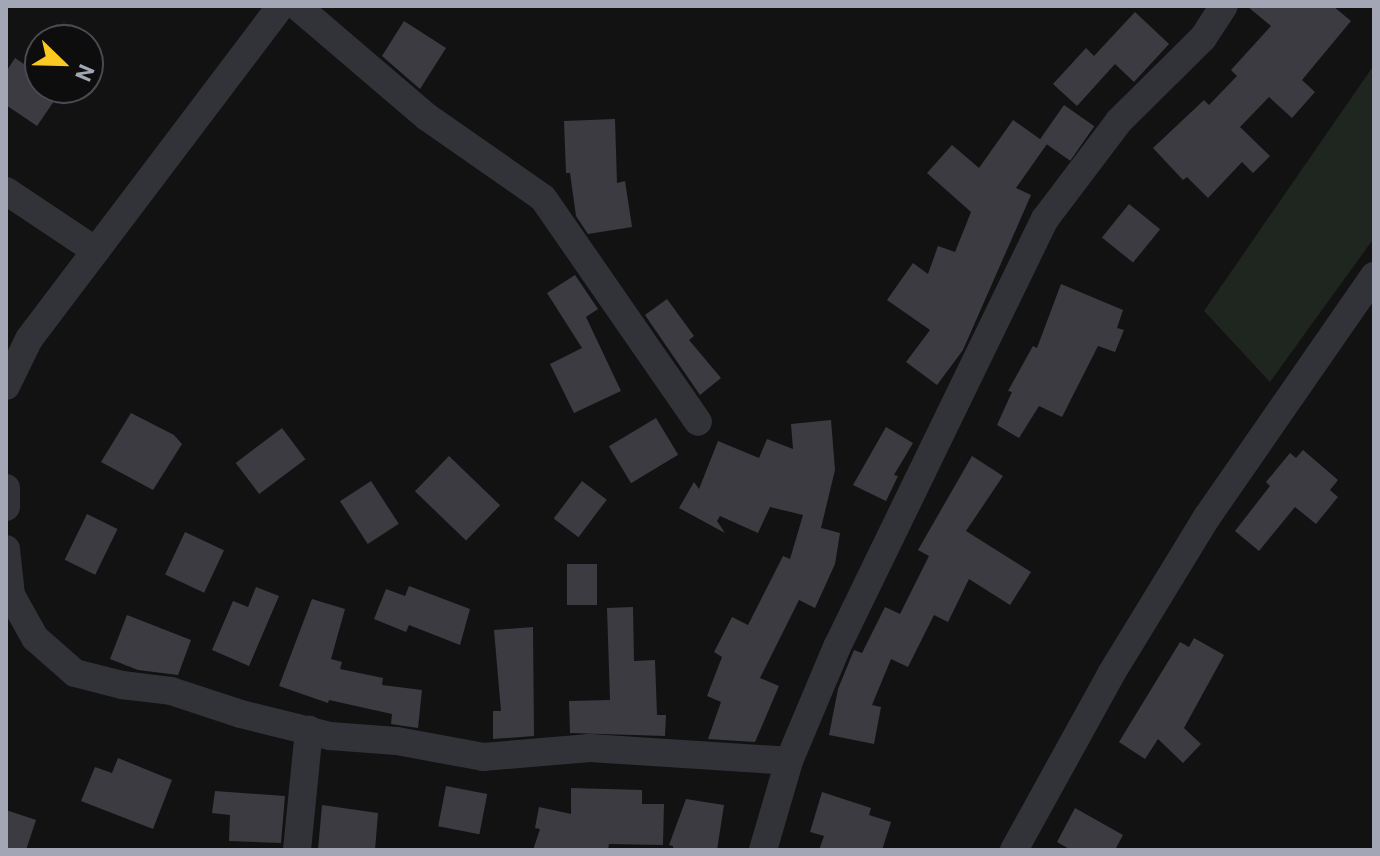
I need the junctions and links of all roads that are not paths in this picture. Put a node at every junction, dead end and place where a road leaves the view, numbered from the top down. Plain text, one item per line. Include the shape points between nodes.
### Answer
1 (281, 6) edge
2 (297, 6) edge
3 (1224, 6) edge
4 (6, 191) edge
5 (96, 251) junction
6 (1374, 276) edge
7 (6, 386) edge
8 (698, 422) dead end
9 (6, 488) edge
10 (6, 507) edge
11 (6, 549) edge
12 (309, 730) junction
13 (789, 761) junction
14 (297, 850) edge
15 (763, 850) edge
16 (1014, 850) edge

1 - 5 street
2 - 8 street via 427,117 543,198
3 - 13 street via 1203,38 1119,121 1045,219 837,647
4 - 5 street
5 - 7 street via 29,339
6 - 16 street via 1207,517 1111,674
9 - 10 street
11 - 12 street via 11,595 35,638 75,673 171,691
12 - 13 street via 483,757 590,748
12 - 14 street
13 - 15 street

